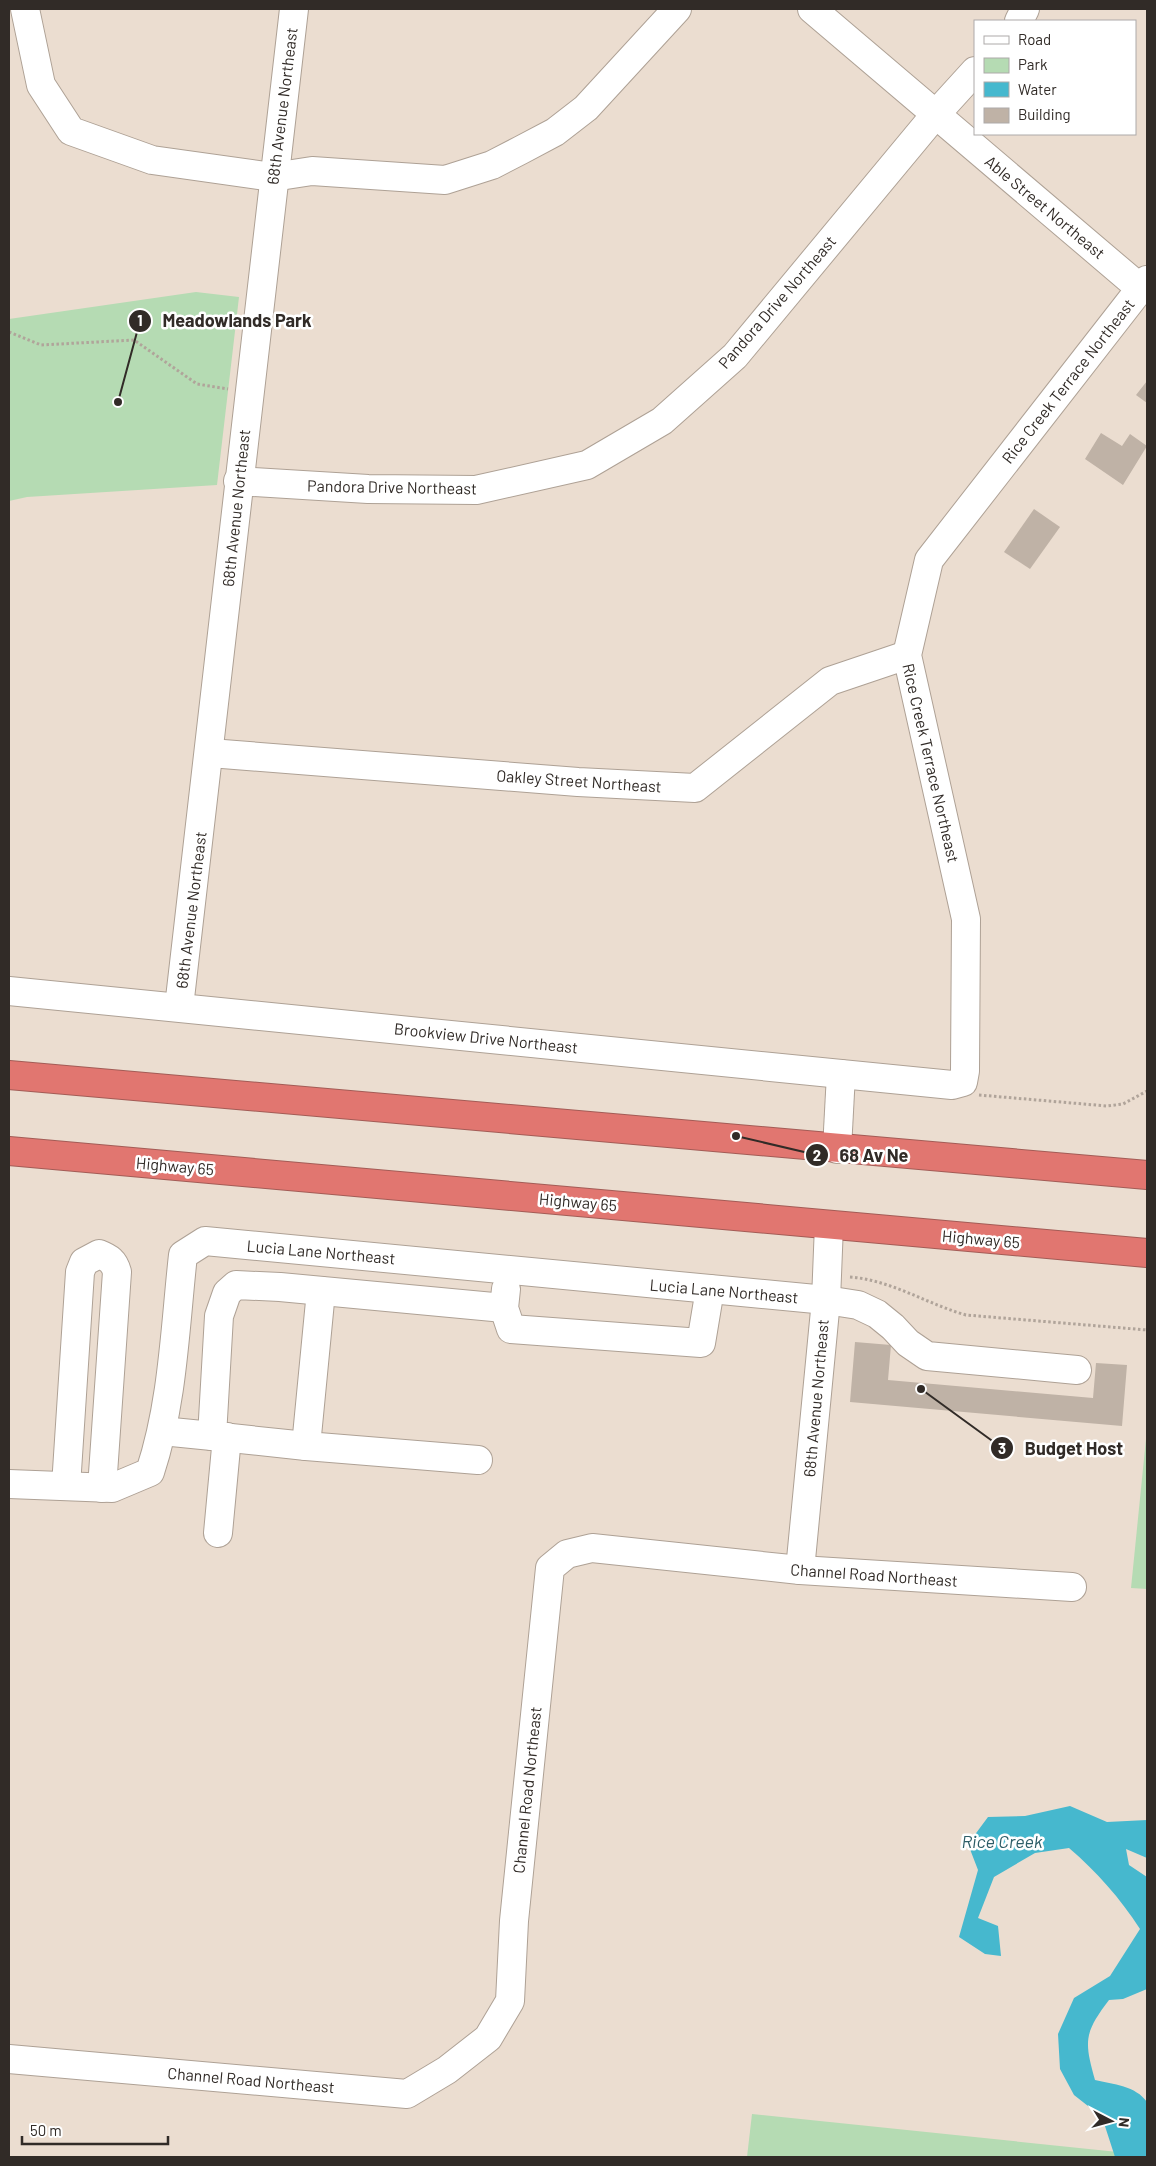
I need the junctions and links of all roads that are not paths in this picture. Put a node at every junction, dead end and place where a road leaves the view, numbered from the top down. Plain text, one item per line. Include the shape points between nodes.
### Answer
1 (25, 9) edge
2 (294, 9) edge
3 (677, 9) edge
4 (812, 9) edge
5 (974, 72) edge
6 (935, 114) junction
7 (273, 177) junction
8 (1144, 284) edge
9 (238, 481) junction
10 (907, 655) junction
11 (210, 753) junction
12 (9, 991) edge
13 (179, 1007) junction
14 (841, 1074) junction
15 (9, 1075) edge
16 (963, 1082) joint
17 (836, 1149) junction
18 (9, 1151) edge
19 (1147, 1175) edge
20 (830, 1225) junction
21 (276, 1248) junction
22 (1147, 1253) edge
23 (508, 1270) junction
24 (273, 1287) junction
25 (826, 1288) junction
26 (710, 1289) junction
27 (321, 1291) junction
28 (504, 1308) junction
29 (1077, 1370) dead end
30 (162, 1431) junction
31 (219, 1437) junction
32 (306, 1446) junction
33 (478, 1460) dead end
34 (9, 1484) edge
35 (66, 1486) junction
36 (102, 1488) junction
37 (218, 1533) dead end
38 (800, 1570) junction
39 (1072, 1588) dead end
40 (9, 2059) edge

1 - 7 street via 41,86 71,130 152,160
2 - 7 street, 68th Avenue Northeast
3 - 7 street via 586,108 554,132 492,165 445,180 312,171
4 - 6 street, Able Street Northeast
5 - 6 street, Pandora Drive Northeast
6 - 8 street, Able Street Northeast
6 - 9 street, Pandora Drive Northeast via 735,356 662,420 587,465 476,490 368,489
7 - 9 street, 68th Avenue Northeast
8 - 10 street, Rice Creek Terrace Northeast via 929,560
9 - 11 street, 68th Avenue Northeast
10 - 11 street, Oakley Street Northeast via 830,681 695,788
10 - 16 street, Rice Creek Terrace Northeast via 966,919
11 - 13 street, 68th Avenue Northeast
12 - 13 street, Brookview Drive Northeast
13 - 14 street, Brookview Drive Northeast
14 - 16 street, Brookview Drive Northeast via 952,1085
14 - 17 street
15 - 17 highway
17 - 19 highway
18 - 20 highway, Highway 65
20 - 22 highway, Highway 65
20 - 25 street, 68th Avenue Northeast
21 - 23 street, Lucia Lane Northeast
21 - 24 street
21 - 30 street, Lucia Lane Northeast via 205,1241 182,1255
23 - 26 street, Lucia Lane Northeast
23 - 28 street
24 - 27 street
24 - 31 street via 236,1285 227,1293 219,1316
25 - 26 street, Lucia Lane Northeast
25 - 29 street, Lucia Lane Northeast via 877,1314 908,1344 927,1356
25 - 38 street, 68th Avenue Northeast
26 - 28 street via 700,1343 511,1329
27 - 28 street
27 - 32 street
30 - 31 street
30 - 36 street, Lucia Lane Northeast via 150,1472 112,1488
31 - 32 street
31 - 37 street
32 - 33 street
34 - 35 street, Lucia Lane Northeast
35 - 36 street, Lucia Lane Northeast
35 - 36 street via 80,1272 84,1262 99,1254 110,1258 117,1272
38 - 39 street, Channel Road Northeast
38 - 40 street, Channel Road Northeast via 592,1548 567,1554 550,1568 514,1921 510,2001 488,2038 447,2070 407,2094

